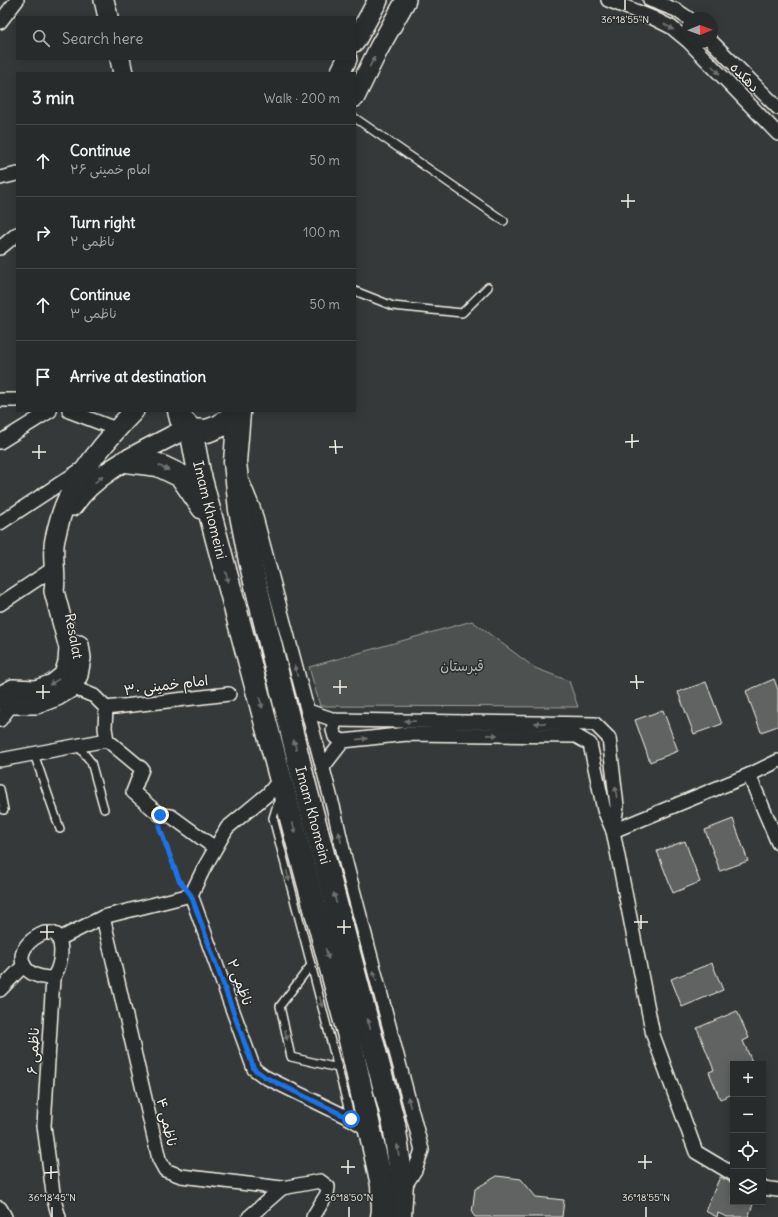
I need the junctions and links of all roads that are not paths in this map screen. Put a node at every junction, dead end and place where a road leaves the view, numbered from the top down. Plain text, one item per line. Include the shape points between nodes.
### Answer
1 (17, 0) edge
2 (104, 0) edge
3 (378, 0) edge
4 (406, 0) edge
5 (608, 0) edge
6 (650, 0) edge
7 (682, 14) edge
8 (108, 16) edge
9 (0, 22) edge
10 (682, 36) edge
11 (356, 40) edge
12 (695, 48) edge
13 (718, 48) edge
14 (120, 60) edge
15 (346, 60) edge
16 (123, 72) edge
17 (340, 72) edge
18 (356, 95) edge
19 (778, 108) edge
20 (356, 119) edge
21 (778, 134) edge
22 (16, 174) edge
23 (0, 178) edge
24 (504, 221) dead end
25 (16, 235) edge
26 (0, 248) edge
27 (488, 287) dead end
28 (356, 291) edge
29 (0, 400) edge
30 (16, 400) edge
31 (48, 412) edge
32 (72, 412) edge
33 (133, 412) edge
34 (238, 412) edge
35 (239, 412) edge
36 (187, 423) edge
37 (116, 429) junction
38 (0, 442) edge
39 (126, 461) junction
40 (235, 462) junction
41 (88, 465) junction
42 (212, 520) junction
43 (0, 523) edge
44 (57, 531) junction
45 (55, 574) junction
46 (0, 604) edge
47 (72, 687) junction
48 (229, 694) dead end
49 (4, 700) edge
50 (106, 708) junction
51 (308, 711) junction
52 (0, 720) edge
53 (335, 720) junction
54 (602, 730) junction
55 (107, 740) junction
56 (343, 741) junction
57 (590, 744) junction
58 (78, 746) junction
59 (34, 754) junction
60 (0, 760) edge
61 (778, 761) edge
62 (323, 767) junction
63 (749, 775) junction
64 (282, 781) junction
65 (0, 789) edge
66 (104, 809) dead end
67 (4, 810) dead end
68 (60, 829) dead end
69 (613, 831) junction
70 (778, 843) edge
71 (215, 848) junction
72 (336, 866) junction
73 (191, 895) junction
74 (103, 917) junction
75 (59, 939) junction
76 (24, 965) junction
77 (311, 965) junction
78 (53, 978) junction
79 (0, 990) edge
80 (338, 1068) junction
81 (351, 1119) junction
82 (371, 1131) junction
83 (730, 1172) edge
84 (282, 1188) junction
85 (766, 1188) edge
86 (778, 1190) edge
87 (0, 1208) edge
88 (5, 1217) edge
89 (59, 1217) edge
90 (249, 1217) edge
91 (313, 1217) edge
92 (382, 1217) edge
93 (400, 1217) edge

1 - 9 street
2 - 8 street
3 - 11 street
18 -> 4 street
5 -> 10 street, دهکده via 653,18
6 - 7 street
12 -> 21 street, دهکده
13 - 19 street, دهکده
14 - 16 street
15 - 17 street
20 - 24 lane
22 - 23 street
25 - 26 street
27 - 28 lane via 462,312 393,306
29 - 30 street
31 - 38 street
32 - 37 street
33 - 37 street, Resalat
34 - 36 highway via 220,426 207,431
35 - 40 highway, Imam Khomeini
36 - 39 street, Resalat
36 - 42 highway, Imam Khomeini
37 - 41 street, Resalat
39 -> 42 highway via 158,465 181,476
44 -> 39 street, Resalat via 79,497 106,472
51 -> 40 street via 254,510
72 -> 40 highway, Imam Khomeini via 303,778 250,561 240,510
41 - 43 street
41 - 44 street, Resalat via 69,496
42 -> 64 highway, Imam Khomeini
44 - 45 street, Resalat via 54,540
45 - 46 street
45 - 47 street, Resalat via 73,621 81,658 78,675
45 -> 49 street, Resalat via 54,591 69,648 64,675 53,684 36,690 13,689
47 - 49 street via 36,704
47 - 50 street via 94,696
48 - 50 street, امام خمینی ۳۰
49 - 52 street
50 - 55 street
51 - 53 street
51 - 62 street
54 -> 53 street via 595,724
53 - 56 street via 335,737
54 - 57 street
69 -> 54 street via 617,806 609,738
55 - 58 street
55 - 71 street via 142,769 132,792 160,815 170,816
56 -> 57 street via 407,734 576,736
56 - 62 street
57 - 69 street via 604,810
58 - 59 street
58 - 66 lane via 91,762
59 - 60 street
59 - 68 lane
61 - 63 street
72 -> 62 street via 334,810
63 - 69 street
63 - 70 street
64 - 71 street via 227,828
64 -> 77 lane via 273,818
64 -> 82 highway, Imam Khomeini via 350,1040
65 - 67 lane
69 - 83 street via 653,1035 696,1152
71 - 73 street
93 -> 72 highway, Imam Khomeini via 402,1181 394,1124
73 - 74 street
73 - 81 street, ناظمی ۲ via 254,1069 265,1077
74 - 75 street
74 - 84 street, ناظمی ۴ via 159,1159 165,1170 181,1176
75 - 76 street via 57,935 44,933 28,942 23,949
75 - 78 street via 61,953
76 - 78 street via 29,973 35,976
76 - 79 street
77 -> 80 lane
77 -> 80 lane via 280,1006 291,1057
78 - 89 street, ناظمی ۶ via 44,1126 54,1200
80 - 81 lane
81 - 82 street
82 - 92 highway, Imam Khomeini via 382,1185
84 - 90 street
84 - 91 street, ناظمی ۴ via 320,1181 328,1186 327,1194
85 - 86 street
87 - 88 street

